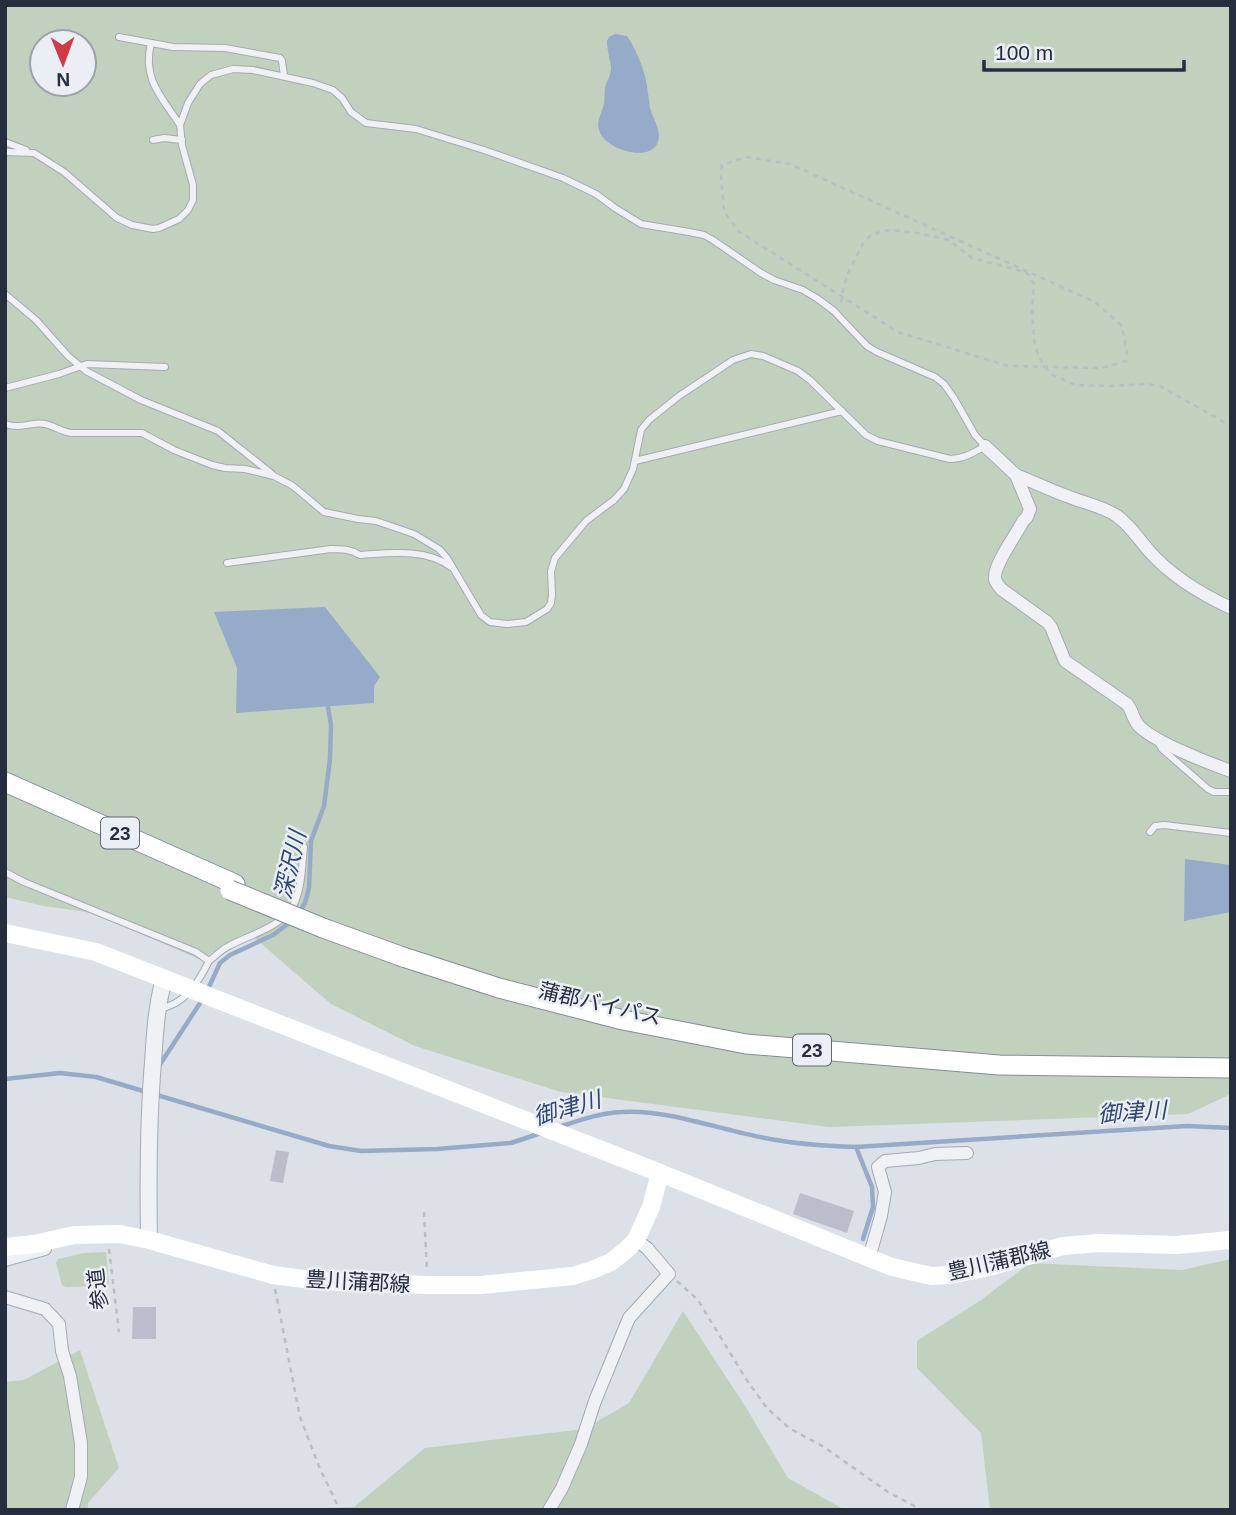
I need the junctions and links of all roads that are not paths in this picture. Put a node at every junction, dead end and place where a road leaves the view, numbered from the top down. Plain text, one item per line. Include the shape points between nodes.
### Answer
1 (119, 37) dead end
2 (151, 43) junction
3 (284, 76) junction
4 (180, 125) junction
5 (153, 140) dead end
6 (182, 140) junction
7 (5, 142) edge
8 (5, 152) edge
9 (34, 153) junction
10 (6, 296) edge
11 (79, 366) junction
12 (165, 367) dead end
13 (5, 388) edge
14 (842, 411) junction
15 (5, 424) edge
16 (985, 446) junction
17 (635, 461) junction
18 (1017, 475) junction
19 (274, 476) junction
20 (227, 563) dead end
21 (455, 569) junction
22 (1231, 608) edge
23 (1156, 737) junction
24 (1231, 771) edge
25 (5, 782) edge
26 (5, 792) edge
27 (1231, 792) edge
28 (1150, 832) dead end
29 (1231, 833) edge
30 (304, 847) dead end
31 (5, 872) edge
32 (232, 887) junction
33 (5, 933) edge
34 (404, 953) junction
35 (209, 961) junction
36 (163, 982) dead end
37 (156, 1010) junction
38 (1231, 1062) edge
39 (1231, 1068) edge
40 (967, 1153) dead end
41 (660, 1173) junction
42 (74, 1234) junction
43 (149, 1240) junction
44 (636, 1240) junction
45 (1231, 1240) edge
46 (5, 1247) edge
47 (869, 1258) junction
48 (5, 1260) edge
49 (5, 1297) edge
50 (72, 1510) edge
51 (549, 1510) edge

1 - 2 lane
2 - 3 lane via 225,48 280,58
2 - 4 lane via 150,77
3 - 4 lane via 233,69 211,75 195,90
3 - 16 lane via 333,90 366,122 416,129 484,150 563,178 641,224 704,235 761,274 818,299 867,346 935,377
4 - 6 lane
5 - 6 lane
6 - 9 lane via 193,200 179,219 153,229 117,218 64,172
7 - 9 lane
8 - 9 lane
10 - 11 lane
11 - 12 lane
11 - 13 lane
11 - 19 lane via 141,400 218,432
14 - 16 lane via 872,439 944,458 961,458
14 - 17 lane
14 - 17 lane via 798,371 751,354 725,365 649,420 641,430
15 - 19 lane via 45,424 72,433 142,433 212,465
16 - 18 street
17 - 21 lane via 624,489 558,552 551,571 551,603 540,615 516,624 490,622 481,615
18 - 22 street via 1116,515 1168,570
18 - 23 street via 1030,509 995,579 1008,595 1047,622 1065,661 1126,704 1137,723
19 - 21 lane via 324,512 376,521 422,537
20 - 21 lane via 343,549 360,555 428,556
23 - 24 street
23 - 27 lane via 1162,749 1208,789
25 - 32 highway, 蒲郡バイパス / 23
26 - 32 highway, 蒲郡バイパス / 23
28 - 29 lane via 1164,825
30 - 35 lane via 300,882 288,912
31 - 35 lane
32 - 34 highway, 蒲郡バイパス / 23
33 - 41 main road, 豊川蒲郡線 via 96,952
34 - 38 highway, 蒲郡バイパス / 23 via 635,1014 833,1045 1059,1060
34 - 39 highway, 蒲郡バイパス / 23 via 499,988 611,1017 746,1044 999,1065
35 - 37 lane via 190,992 168,1008
36 - 37 street
37 - 43 street via 149,1113
40 - 47 street via 885,1161 878,1167 885,1192
41 - 44 main road, 豊川蒲郡線
41 - 47 main road, 豊川蒲郡線
42 - 43 main road, 豊川蒲郡線 via 120,1234
42 - 46 main road, 豊川蒲郡線
42 - 48 street via 64,1245
43 - 44 main road, 豊川蒲郡線 via 273,1275 427,1285 573,1276 611,1262
44 - 51 street via 669,1274 629,1318 581,1444
45 - 47 main road, 豊川蒲郡線 via 1063,1246 989,1268 931,1276
49 - 50 street via 45,1309 59,1324 81,1443 81,1477

